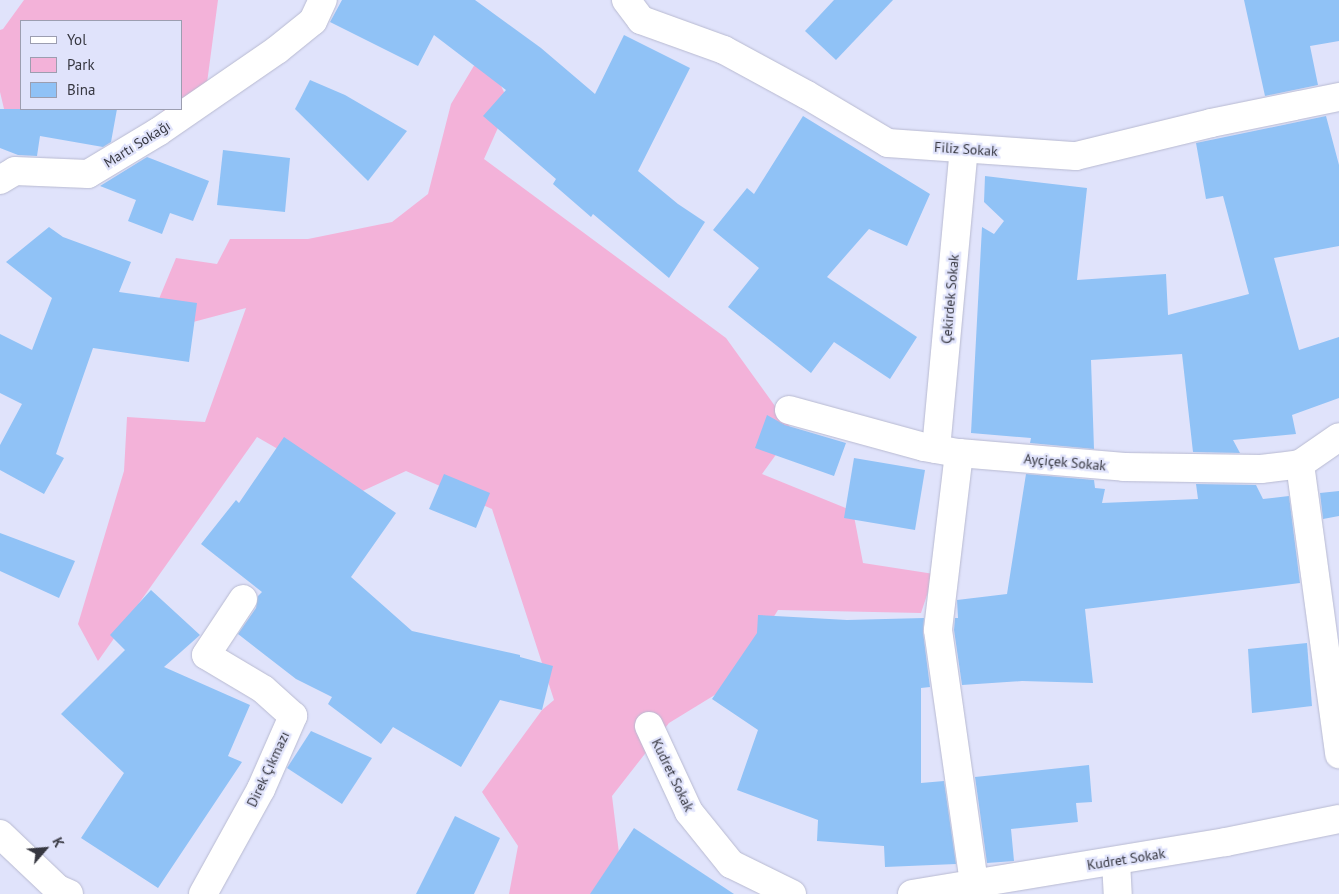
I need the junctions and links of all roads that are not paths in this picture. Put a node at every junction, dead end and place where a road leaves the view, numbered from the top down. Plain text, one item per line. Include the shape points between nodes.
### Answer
1 (323, 0) edge
2 (626, 0) edge
3 (1339, 97) edge
4 (964, 150) junction
5 (0, 180) edge
6 (789, 410) dead end
7 (1339, 437) edge
8 (947, 451) junction
9 (1300, 464) junction
10 (243, 599) dead end
11 (649, 726) dead end
12 (1339, 754) edge
13 (1339, 819) edge
14 (0, 834) edge
15 (1116, 861) junction
16 (974, 883) junction
17 (69, 894) edge
18 (202, 894) edge
19 (792, 894) edge
20 (912, 894) edge
21 (1118, 894) edge

1 - 5 street, Martı Sokağı via 313,21 277,50 158,132 88,174 15,171
2 - 4 street, Filiz Sokak via 641,20 724,50 888,143
3 - 4 street, Filiz Sokak via 1211,123 1076,156
4 - 8 street, Çekirdek Sokak
6 - 8 street, Ayçiçek Sokak
7 - 9 street, Ayçiçek Sokak
8 - 9 street, Ayçiçek Sokak via 1124,467 1261,469
8 - 16 street, Çekirdek Sokak via 938,630
9 - 12 street
10 - 18 street, Direk Çıkmazı via 206,655 263,689 293,716 261,789
11 - 19 street, Kudret Sokak via 690,812 731,864
13 - 15 street, Kudret Sokak
14 - 17 street via 58,889
15 - 16 street, Kudret Sokak
15 - 21 street
16 - 20 street, Kudret Sokak

